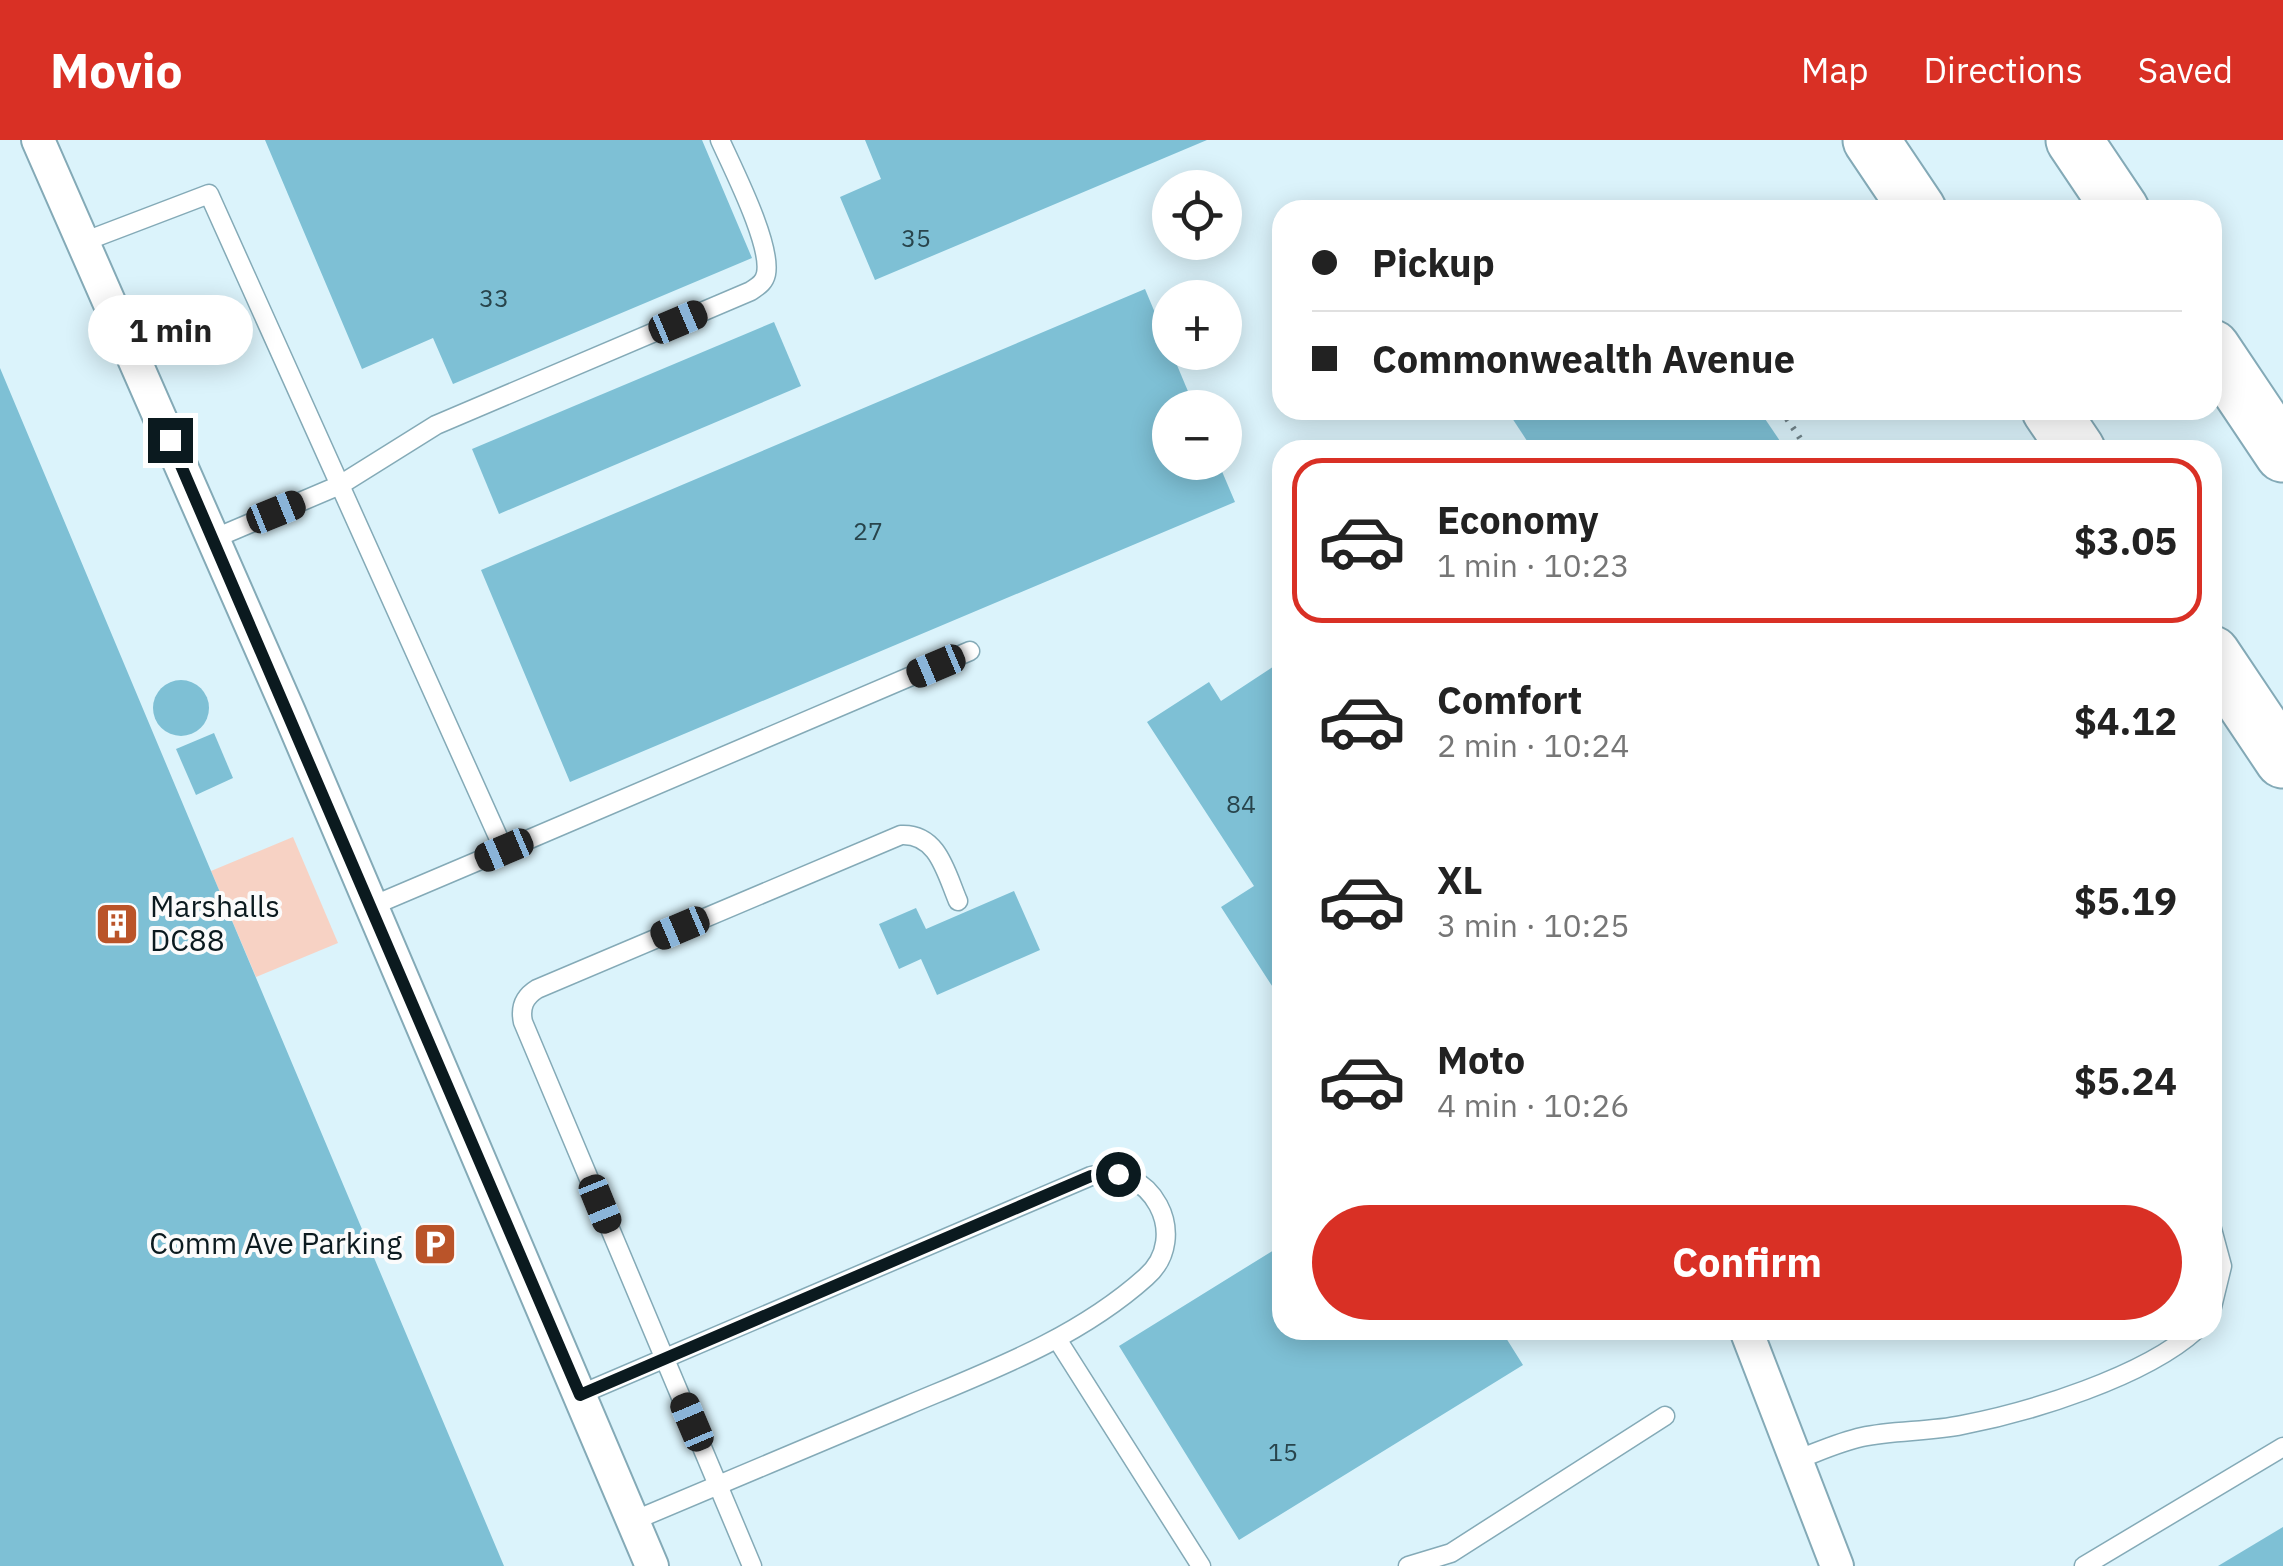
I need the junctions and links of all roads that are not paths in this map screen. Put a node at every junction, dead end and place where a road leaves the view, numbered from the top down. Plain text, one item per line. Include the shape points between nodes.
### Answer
1 (38, 140) edge
2 (720, 140) edge
3 (1871, 140) edge
4 (2074, 140) edge
5 (1911, 200) edge
6 (2114, 200) edge
7 (83, 242) junction
8 (2222, 363) edge
9 (2283, 454) edge
10 (340, 486) junction
11 (213, 538) junction
12 (970, 651) dead end
13 (2222, 669) edge
14 (2283, 760) edge
15 (504, 850) junction
16 (958, 901) dead end
17 (372, 906) junction
18 (1057, 1340) junction
19 (1750, 1340) edge
20 (2182, 1340) edge
21 (665, 1359) junction
22 (580, 1395) junction
23 (1666, 1416) dead end
24 (2283, 1447) edge
25 (1796, 1460) junction
26 (718, 1485) junction
27 (633, 1521) junction
28 (652, 1566) edge
29 (752, 1566) edge
30 (1201, 1566) edge
31 (1408, 1566) edge
32 (1837, 1566) edge
33 (2084, 1566) edge

1 - 7 street
2 - 10 lane via 757,227 766,258 762,282 436,425
3 - 5 highway
4 - 6 highway
7 - 10 lane via 209,194
7 - 11 street
8 - 9 highway
10 - 11 lane
10 - 15 lane
11 - 17 street
12 - 15 lane
13 - 14 highway
15 - 17 lane
16 - 21 lane via 930,843 901,835 526,998 524,1022
17 - 22 street
18 - 21 lane via 1144,1279 1162,1254 1160,1206 1130,1178 1091,1176
18 - 26 lane
18 - 30 lane
19 - 25 street
20 - 25 lane via 2062,1398 1960,1426 1865,1436
21 - 22 lane
21 - 26 lane
22 - 27 street
23 - 31 lane via 1451,1553
24 - 33 lane
25 - 32 street
26 - 27 lane
26 - 29 lane
27 - 28 street

